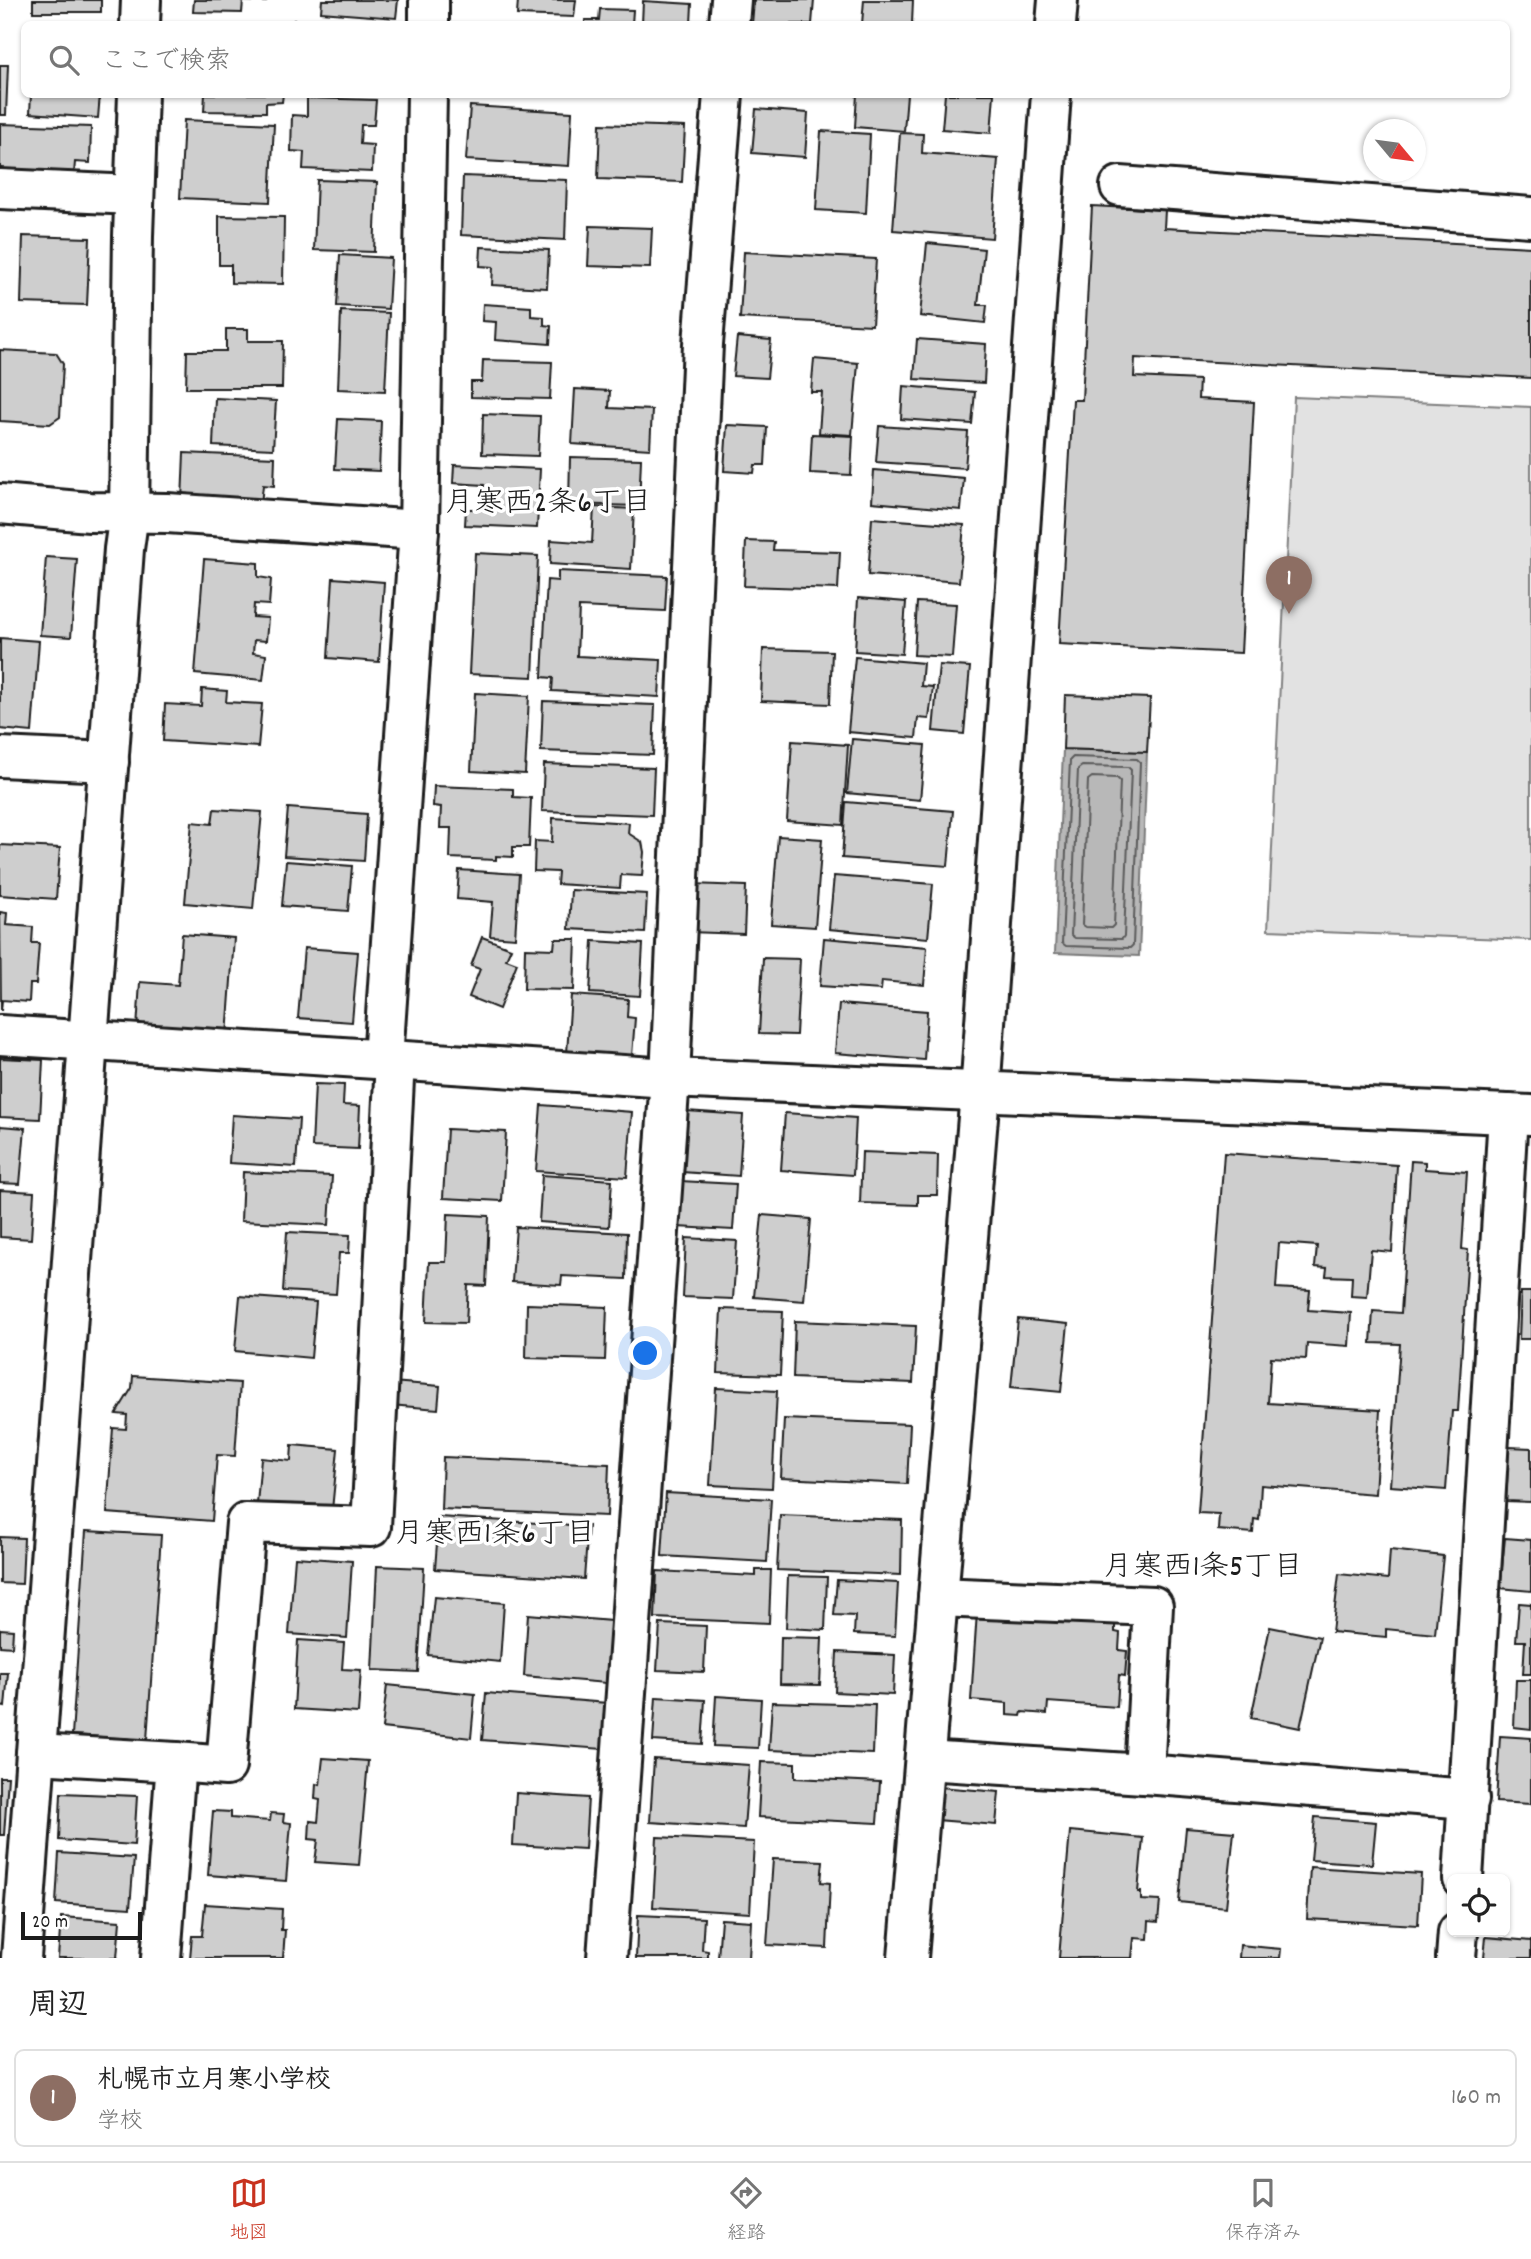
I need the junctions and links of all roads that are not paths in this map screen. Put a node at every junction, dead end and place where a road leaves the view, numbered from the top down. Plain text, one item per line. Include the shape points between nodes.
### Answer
1 (141, 0) edge
2 (429, 0) edge
3 (730, 0) edge
4 (1058, 0) edge
5 (140, 21) edge
6 (429, 21) edge
7 (729, 21) edge
8 (1056, 21) edge
9 (138, 98) edge
10 (427, 98) edge
11 (723, 98) edge
12 (1051, 98) edge
13 (1120, 186) dead end
14 (0, 189) edge
15 (134, 195) junction
16 (1531, 217) edge
17 (0, 504) edge
18 (129, 513) junction
19 (418, 530) junction
20 (0, 757) edge
21 (108, 762) junction
22 (0, 1035) edge
23 (88, 1042) junction
24 (389, 1059) junction
25 (670, 1078) junction
26 (979, 1093) junction
27 (1520, 1114) edge
28 (938, 1597) junction
29 (36, 1754) junction
30 (925, 1760) junction
31 (176, 1762) junction
32 (1144, 1774) junction
33 (1469, 1799) junction
34 (1462, 1874) edge
35 (1458, 1937) edge
36 (21, 1958) edge
37 (161, 1958) edge
38 (607, 1958) edge
39 (908, 1958) edge
40 (1456, 1958) edge

1 - 5 street
2 - 6 street
3 - 7 street
4 - 8 street
9 - 15 street
10 - 19 street
11 - 25 street via 703,344
12 - 26 street
13 - 16 street
14 - 15 street
15 - 18 street
17 - 18 street
18 - 19 street
18 - 21 street
19 - 24 street
20 - 21 street
21 - 23 street
22 - 23 street
23 - 24 street
23 - 29 street
24 - 25 street
24 - 31 street via 371,1527 246,1523 226,1766
25 - 26 street
25 - 38 street
26 - 27 street
26 - 28 street
27 - 33 street
28 - 30 street
28 - 32 street via 1153,1606
29 - 31 street
29 - 36 street
30 - 32 street
30 - 39 street
31 - 37 street
32 - 33 street
33 - 34 street
35 - 40 street

